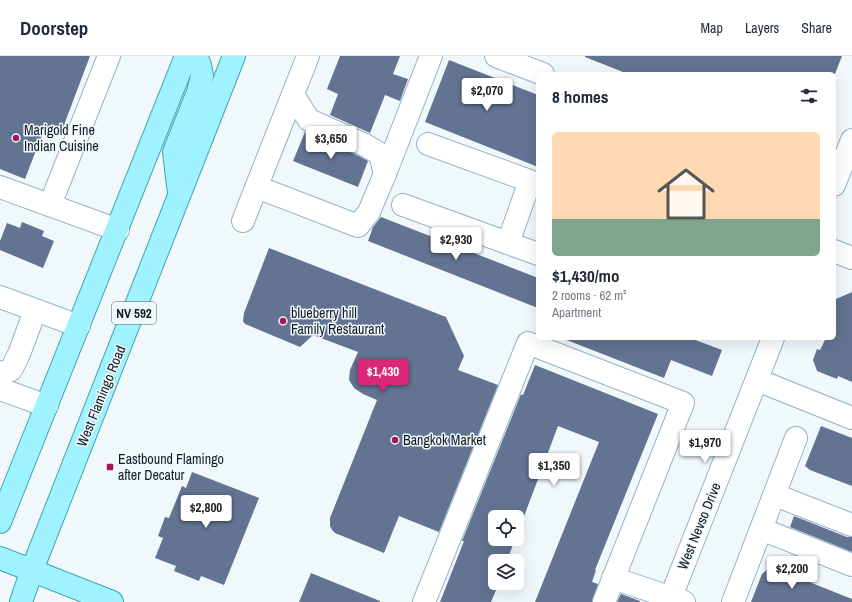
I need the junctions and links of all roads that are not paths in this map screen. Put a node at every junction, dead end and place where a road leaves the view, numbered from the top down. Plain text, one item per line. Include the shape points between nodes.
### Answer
1 (109, 56) edge
2 (186, 56) edge
3 (196, 56) edge
4 (234, 56) edge
5 (308, 56) edge
6 (431, 56) edge
7 (496, 56) edge
8 (538, 72) edge
9 (293, 95) junction
10 (852, 140) edge
11 (428, 144) dead end
12 (385, 174) junction
13 (836, 180) edge
14 (0, 187) edge
15 (257, 187) junction
16 (180, 194) junction
17 (50, 205) junction
18 (403, 205) dead end
19 (244, 221) dead end
20 (118, 230) junction
21 (508, 243) junction
22 (836, 252) edge
23 (536, 253) edge
24 (852, 258) edge
25 (0, 297) edge
26 (35, 311) junction
27 (79, 326) junction
28 (771, 340) edge
29 (0, 372) edge
30 (756, 380) junction
31 (0, 389) edge
32 (47, 406) junction
33 (852, 418) edge
34 (796, 438) dead end
35 (775, 495) junction
36 (0, 522) edge
37 (852, 525) edge
38 (761, 529) junction
39 (0, 558) edge
40 (852, 565) edge
41 (32, 570) junction
42 (613, 578) junction
43 (674, 600) edge
44 (20, 602) edge
45 (112, 602) edge
46 (424, 602) edge
47 (604, 602) edge
48 (732, 602) edge

1 - 17 street
2 - 20 main road
3 - 16 main road via 202,76 174,152
4 - 16 main road, West Flamingo Road / NV 592
5 - 9 street
6 - 12 street
7 - 8 street
9 - 12 street via 309,120 380,154
9 - 15 street
10 - 13 street
11 - 21 street via 530,182
12 - 15 street via 369,212 358,226
14 - 17 street
15 - 19 street
16 - 41 main road, West Flamingo Road / NV 592
17 - 20 street
18 - 21 street
20 - 27 main road
21 - 23 street
22 - 24 street
25 - 26 street
26 - 27 street
26 - 29 street via 19,354 10,370 3,374
27 - 32 main road
28 - 30 street, West Nevso Drive
30 - 33 street
30 - 43 street, West Nevso Drive
31 - 32 street
32 - 36 main road
34 - 35 street
35 - 37 street
35 - 38 street
38 - 40 street
38 - 48 street
39 - 41 main road
41 - 44 main road, West Flamingo Road / NV 592
41 - 45 main road
42 - 43 street
42 - 46 street via 683,403 528,343
42 - 47 street

